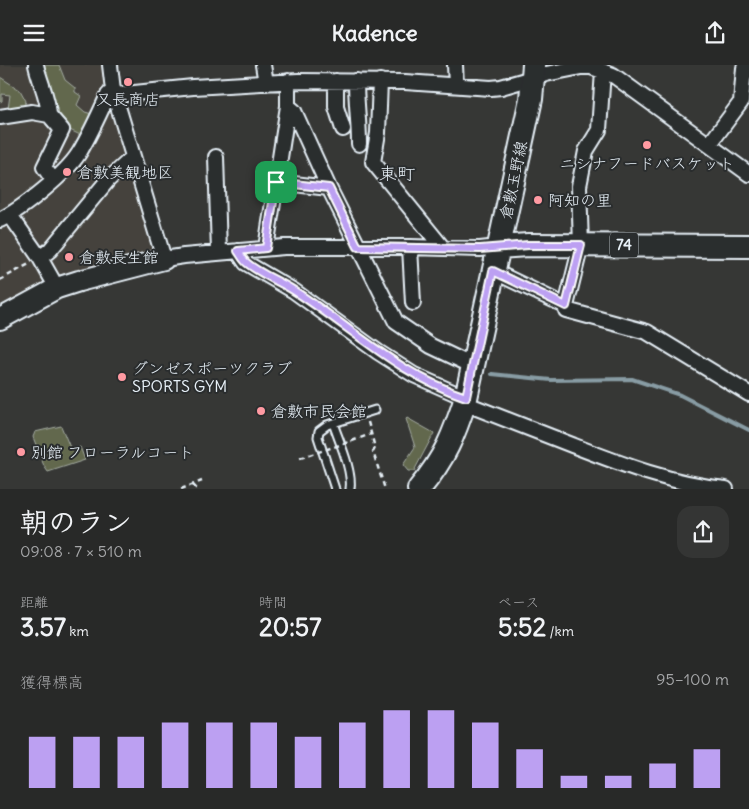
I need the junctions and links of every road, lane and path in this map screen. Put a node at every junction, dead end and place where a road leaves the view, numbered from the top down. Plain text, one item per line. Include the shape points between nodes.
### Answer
1 (36, 65) edge
2 (110, 65) edge
3 (262, 65) edge
4 (454, 65) edge
5 (743, 67) edge
6 (534, 71) edge
7 (603, 71) junction
8 (288, 81) junction
9 (336, 81) junction
10 (356, 81) junction
11 (380, 81) junction
12 (266, 83) junction
13 (456, 85) junction
14 (114, 93) junction
15 (288, 106) junction
16 (49, 115) junction
17 (0, 117) edge
18 (343, 129) dead end
19 (359, 144) dead end
20 (709, 145) junction
21 (133, 157) junction
22 (216, 157) dead end
23 (749, 174) edge
24 (53, 180) junction
25 (276, 182) junction
26 (329, 188) junction
27 (5, 217) edge
28 (581, 245) junction
29 (749, 246) edge
30 (358, 247) junction
31 (410, 247) junction
32 (442, 247) junction
33 (498, 247) junction
34 (266, 248) junction
35 (238, 251) junction
36 (219, 253) junction
37 (40, 258) junction
38 (164, 259) junction
39 (493, 271) junction
40 (0, 280) edge
41 (57, 288) junction
42 (413, 303) dead end
43 (566, 306) junction
44 (0, 319) edge
45 (473, 366) junction
46 (749, 394) edge
47 (465, 400) junction
48 (375, 410) dead end
49 (333, 423) junction
50 (368, 423) dead end
51 (371, 434) junction
52 (300, 458) dead end
53 (202, 481) dead end
54 (193, 485) junction
55 (181, 489) edge
56 (196, 489) edge
57 (335, 489) edge
58 (350, 489) edge
59 (385, 489) edge
60 (419, 489) edge
61 (726, 489) edge

1 - 16 street via 48,101
2 - 14 street
3 - 12 street
4 - 13 street
5 - 20 street via 741,102
6 - 7 street via 581,67
6 - 13 street via 491,88
6 - 33 main road, 倉敷玉野線 via 531,99
7 - 20 street
7 - 28 street via 599,130 586,151 579,186
8 - 9 street
8 - 12 street
8 - 15 street
9 - 10 street
9 - 18 street via 336,107
10 - 11 street
10 - 19 street
11 - 13 street
11 - 32 street via 373,162
12 - 14 street
14 - 21 street
14 - 24 street via 108,95 78,155
15 - 25 street
15 - 26 street via 294,111
16 - 17 street via 32,112
16 - 24 street via 62,130 44,167
20 - 23 street
21 - 37 street via 108,180
21 - 38 street
22 - 36 street
24 - 27 street
25 - 26 street
25 - 34 street
26 - 30 street
27 - 37 street
28 - 29 main road, 74
28 - 33 main road, 74
28 - 43 street
30 - 31 street
30 - 34 street
30 - 45 street via 396,322 431,346
31 - 32 street
31 - 42 street
32 - 33 street
33 - 39 main road, 倉敷玉野線
34 - 35 street
35 - 36 street
35 - 47 street via 246,263 294,291 378,352 414,375
36 - 38 street
37 - 40 path
37 - 41 street
38 - 41 street
39 - 43 street
39 - 45 main road, 倉敷玉野線
41 - 44 street
43 - 46 street via 566,310 647,331
45 - 47 main road, 倉敷玉野線
47 - 60 main road, 倉敷玉野線 via 456,430 441,460
47 - 61 street via 604,457 687,483
48 - 49 lane
49 - 57 lane via 319,431 318,437
49 - 58 lane via 348,467
50 - 51 path
51 - 52 path, bridge
51 - 59 path via 373,452
53 - 54 path
54 - 55 path
54 - 56 path

